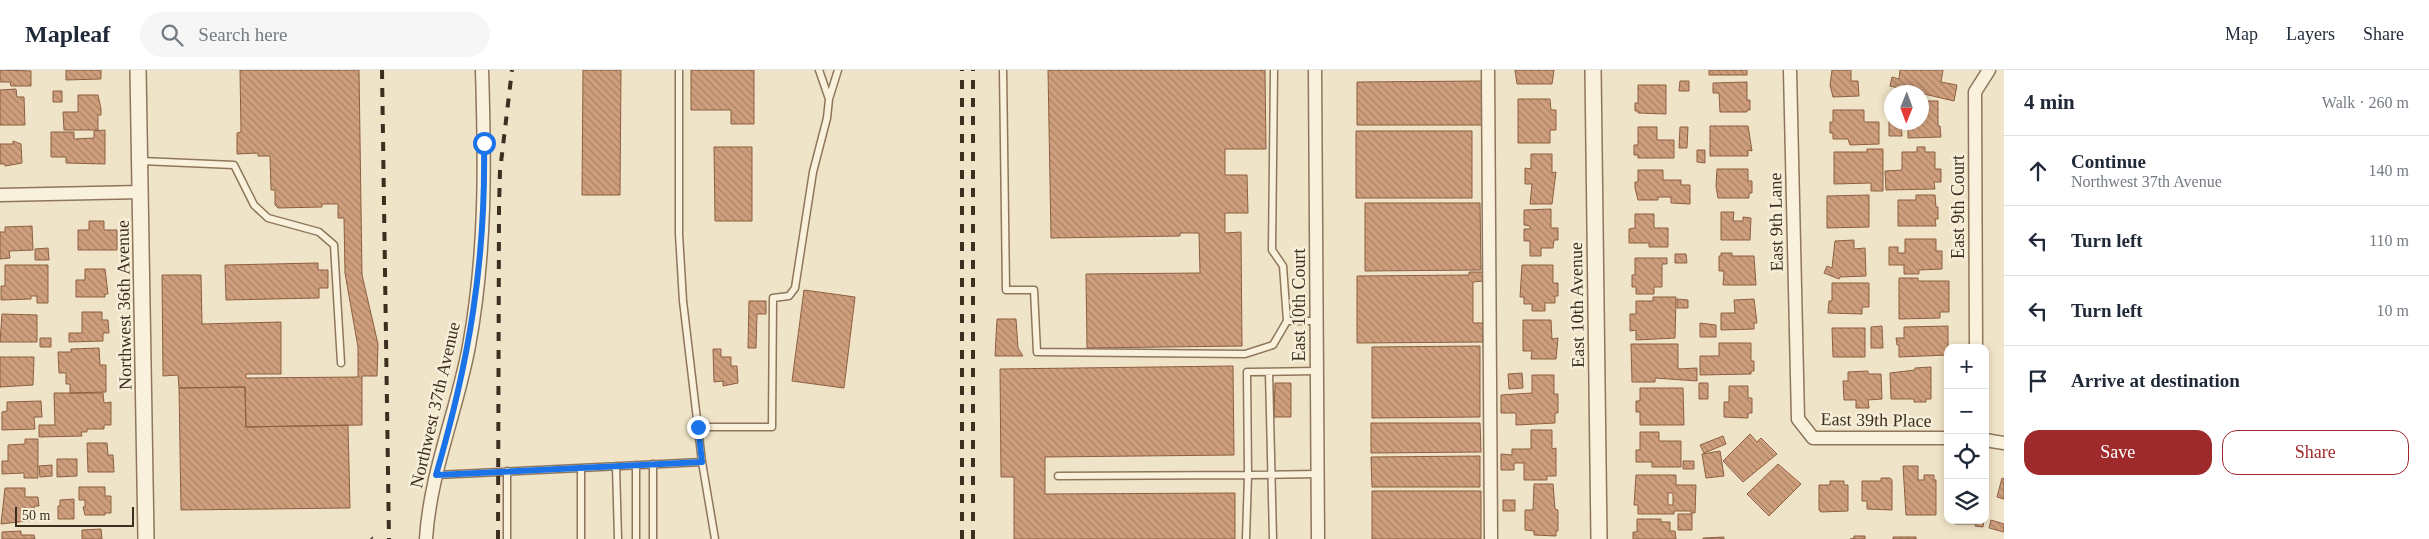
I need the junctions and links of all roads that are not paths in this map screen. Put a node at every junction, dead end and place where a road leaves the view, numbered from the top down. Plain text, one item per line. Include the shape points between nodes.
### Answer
1 (138, 70) edge
2 (482, 70) edge
3 (680, 70) edge
4 (819, 70) edge
5 (838, 70) edge
6 (1003, 70) edge
7 (1274, 70) edge
8 (1315, 70) edge
9 (1488, 70) edge
10 (1593, 70) edge
11 (1790, 70) edge
12 (1989, 70) edge
13 (829, 98) junction
14 (140, 161) junction
15 (141, 192) junction
16 (0, 195) edge
17 (1287, 320) junction
18 (1317, 321) junction
19 (1976, 344) edge
20 (341, 363) dead end
21 (1317, 371) junction
22 (1270, 372) junction
23 (1796, 373) joint
24 (698, 427) junction
25 (1944, 438) edge
26 (1989, 441) edge
27 (2004, 443) edge
28 (702, 462) junction
29 (653, 464) junction
30 (636, 465) junction
31 (616, 466) junction
32 (582, 468) junction
33 (507, 471) junction
34 (1248, 474) junction
35 (1272, 474) junction
36 (1318, 474) junction
37 (436, 475) junction
38 (1058, 476) dead end
39 (146, 539) edge
40 (426, 539) edge
41 (507, 539) edge
42 (581, 539) edge
43 (618, 539) edge
44 (636, 539) edge
45 (653, 539) edge
46 (715, 539) edge
47 (1246, 539) edge
48 (1273, 539) edge
49 (1318, 539) edge
50 (1490, 539) edge
51 (1599, 539) edge

1 - 14 street, Northwest 36th Avenue
2 - 37 street, Northwest 37th Avenue via 485,178 480,274 462,378
3 - 24 lane via 680,256
4 - 13 lane
5 - 13 lane
6 - 17 lane via 1006,290 1034,290 1036,352 1245,354 1273,345
7 - 17 lane via 1272,250 1283,266
8 - 18 street, East 10th Court
9 - 50 street
10 - 51 street, East 10th Avenue
11 - 23 street, East 9th Lane
12 - 19 street, East 9th Court via 1975,92
13 - 24 lane via 810,185 795,288 789,296 773,298 772,427
14 - 15 street, Northwest 36th Avenue
14 - 20 lane via 234,165 254,205 268,218 319,232 334,245
15 - 16 street
15 - 39 street, Northwest 36th Avenue
17 - 18 lane
18 - 21 street, East 10th Court
21 - 22 lane
21 - 36 street, East 10th Court
22 - 34 lane via 1247,372
22 - 35 lane
23 - 25 street, East 39th Place via 1798,419 1813,438
24 - 28 lane
26 - 27 street
28 - 29 lane
28 - 46 lane
29 - 30 lane
29 - 45 lane
30 - 31 lane
30 - 44 lane
31 - 32 lane
31 - 43 lane
32 - 33 lane
32 - 42 lane
33 - 37 lane
33 - 41 lane
34 - 35 lane
34 - 38 lane
34 - 47 lane
35 - 36 lane
35 - 48 lane
36 - 49 street, East 10th Court
37 - 40 street, Northwest 37th Avenue

